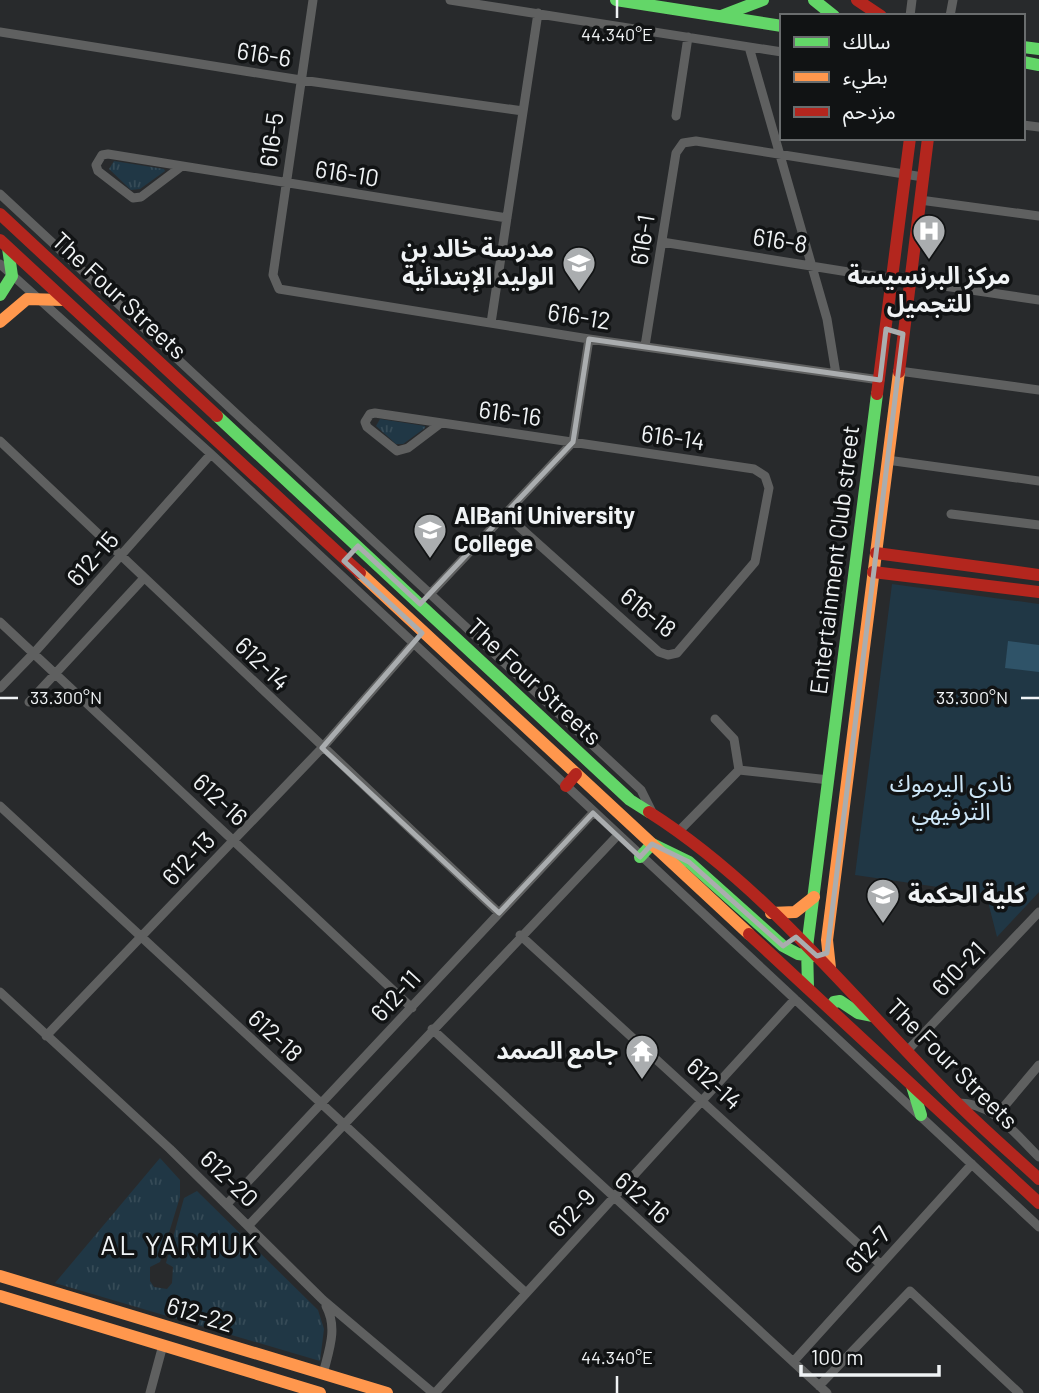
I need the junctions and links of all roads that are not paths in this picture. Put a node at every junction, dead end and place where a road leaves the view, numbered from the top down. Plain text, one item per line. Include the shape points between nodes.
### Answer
1 (313, 0) edge
2 (450, 0) edge
3 (616, 0) edge
4 (763, 0) edge
5 (814, 0) edge
6 (857, 0) edge
7 (538, 13) junction
8 (832, 14) edge
9 (878, 14) edge
10 (720, 17) junction
11 (780, 26) edge
12 (0, 32) edge
13 (688, 37) junction
14 (749, 47) junction
15 (780, 52) edge
16 (301, 80) junction
17 (523, 111) junction
18 (676, 116) dead end
19 (910, 140) edge
20 (928, 140) edge
21 (780, 154) junction
22 (182, 166) junction
23 (906, 173) junction
24 (923, 177) junction
25 (285, 183) junction
26 (0, 194) edge
27 (920, 200) junction
28 (0, 214) edge
29 (1039, 216) edge
30 (507, 218) junction
31 (662, 242) junction
32 (4, 243) edge
33 (0, 264) edge
34 (812, 265) junction
35 (12, 276) junction
36 (892, 279) junction
37 (910, 281) junction
38 (275, 285) joint
39 (0, 295) edge
40 (34, 296) junction
41 (65, 300) junction
42 (1039, 300) edge
43 (0, 322) edge
44 (491, 323) junction
45 (886, 330) junction
46 (903, 334) junction
47 (589, 339) junction
48 (645, 346) junction
49 (899, 371) junction
50 (836, 374) junction
51 (880, 380) junction
52 (1039, 390) edge
53 (441, 423) junction
54 (0, 441) edge
55 (573, 442) junction
56 (211, 454) junction
57 (887, 460) junction
58 (765, 476) joint
59 (1039, 481) edge
60 (505, 514) junction
61 (951, 514) dead end
62 (1039, 525) edge
63 (358, 546) junction
64 (881, 554) junction
65 (120, 558) junction
66 (344, 561) junction
67 (878, 573) junction
68 (1039, 575) edge
69 (144, 578) junction
70 (1039, 593) edge
71 (430, 594) junction
72 (0, 622) edge
73 (413, 643) junction
74 (34, 653) junction
75 (56, 673) junction
76 (0, 688) edge
77 (29, 702) dead end
78 (715, 719) dead end
79 (322, 748) junction
80 (738, 769) junction
81 (576, 774) junction
82 (829, 780) junction
83 (566, 786) junction
84 (0, 806) edge
85 (593, 813) junction
86 (654, 818) junction
87 (679, 831) junction
88 (617, 836) junction
89 (234, 839) junction
90 (652, 844) junction
91 (640, 857) junction
92 (814, 897) junction
93 (1039, 912) edge
94 (499, 913) junction
95 (771, 913) junction
96 (793, 934) junction
97 (520, 935) junction
98 (141, 937) junction
99 (783, 946) junction
100 (814, 953) junction
101 (808, 988) junction
102 (0, 992) edge
103 (795, 999) junction
104 (412, 1008) junction
105 (830, 1009) junction
106 (873, 1016) junction
107 (432, 1029) junction
108 (46, 1036) junction
109 (906, 1052) junction
110 (1039, 1065) edge
111 (912, 1086) junction
112 (701, 1098) junction
113 (957, 1103) junction
114 (321, 1104) junction
115 (922, 1115) junction
116 (996, 1116) junction
117 (343, 1124) junction
118 (1039, 1157) edge
119 (972, 1164) junction
120 (1039, 1179) edge
121 (613, 1198) junction
122 (1039, 1203) edge
123 (227, 1204) junction
124 (249, 1225) junction
125 (1039, 1227) edge
126 (880, 1264) junction
127 (0, 1276) edge
128 (525, 1292) junction
129 (0, 1296) edge
130 (79, 1300) junction
131 (323, 1300) junction
132 (73, 1318) junction
133 (163, 1345) junction
134 (793, 1362) junction
135 (323, 1374) junction
136 (819, 1385) junction
137 (150, 1393) edge
138 (320, 1393) edge
139 (387, 1393) edge
140 (434, 1393) edge
141 (827, 1393) edge
142 (1019, 1393) edge

1 - 16 street, 616-5
2 - 7 street
3 - 10 main road
4 - 10 main road
5 - 8 main road
6 - 9 main road
7 - 13 street
7 - 17 street
10 - 11 main road
12 - 16 street, 616-6
13 - 14 street
13 - 18 street
14 - 15 street
14 - 21 street
16 - 17 street, 616-6
16 - 25 street, 616-5
17 - 30 street
19 - 23 main road, Entertainment Club street
20 - 24 main road, Entertainment Club street
21 - 23 street
21 - 31 street, 616-1 via 683,142 676,153
21 - 34 street
22 - 22 street, 616-10 via 146,194 133,198 96,165 108,154
22 - 25 street, 616-10
23 - 24 street
23 - 36 main road, Entertainment Club street
24 - 27 main road, Entertainment Club street
25 - 30 street, 616-10
25 - 38 street, 616-5
26 - 71 street
27 - 29 street
27 - 37 main road, Entertainment Club street
28 - 63 main road, The Four Streets
30 - 44 street
31 - 34 street, 616-8
31 - 48 street, 616-1
32 - 35 main road
32 - 41 main road, The Four Streets
33 - 35 street
34 - 36 street, 616-8
34 - 50 street
35 - 39 main road
35 - 40 street
36 - 45 main road, Entertainment Club street
37 - 42 street
37 - 46 main road, Entertainment Club street
38 - 44 street, 616-12 via 285,291
40 - 41 main road
40 - 43 main road via 19,302
40 - 56 street
41 - 66 main road, The Four Streets
44 - 47 street, 616-12
45 - 46 main road
45 - 51 main road, Entertainment Club street
46 - 49 main road, Entertainment Club street
47 - 48 street, 616-12
47 - 55 street
48 - 50 street, 616-12
49 - 52 street
49 - 57 main road, Entertainment Club street
50 - 51 street, 616-12
51 - 82 main road, Entertainment Club street
53 - 53 street, 616-16 via 404,451 397,451 365,422 375,413
53 - 55 street, 616-16
54 - 65 street, 612-14
55 - 58 street, 616-14 via 754,469
55 - 60 street
56 - 65 street, 612-15
56 - 73 street
57 - 59 street
57 - 64 main road, Entertainment Club street
58 - 60 street, 616-18 via 769,488 755,562 677,653 668,655 659,652
60 - 71 street
61 - 62 street
63 - 66 main road
63 - 86 main road, The Four Streets
64 - 67 main road, Entertainment Club street
64 - 68 main road
65 - 69 street, 612-14
65 - 74 street, 612-15
66 - 81 main road, The Four Streets
67 - 70 main road
67 - 100 main road, Entertainment Club street
69 - 75 street, 612-15
69 - 79 street, 612-14
71 - 86 street via 641,790
72 - 74 street, 612-16
73 - 79 street, 612-13
73 - 83 street
74 - 75 street, 612-16
74 - 76 street, 612-15
75 - 77 street, 612-15
75 - 89 street, 612-16
78 - 80 street via 734,739
79 - 89 street, 612-13
79 - 94 street, 612-14
80 - 82 street
80 - 87 street
81 - 83 main road
81 - 90 main road, The Four Streets
82 - 92 main road, Entertainment Club street
83 - 85 street
84 - 98 street, 612-18
85 - 88 street
85 - 94 street, 612-11
86 - 87 main road, The Four Streets
87 - 95 main road, The Four Streets
88 - 91 street
88 - 97 street, 612-11
89 - 98 street, 612-13
89 - 104 street, 612-16
90 - 91 main road
90 - 99 main road via 688,862
90 - 101 main road, The Four Streets
91 - 103 street
92 - 95 main road via 799,911
92 - 100 main road, Entertainment Club street
93 - 109 street, 610-21
94 - 104 street, 612-11
95 - 96 main road, The Four Streets
96 - 99 main road
96 - 100 main road, The Four Streets
97 - 107 street, 612-11
97 - 112 street, 612-14
98 - 108 street, 612-13
98 - 114 street, 612-18
99 - 100 main road
100 - 101 main road, Entertainment Club street
100 - 106 main road, The Four Streets
101 - 105 main road, The Four Streets
102 - 108 street, 612-20
103 - 112 street, 612-9
103 - 115 street
104 - 114 street, 612-11
105 - 106 main road via 840,1001
105 - 111 main road, The Four Streets
106 - 109 main road, The Four Streets
107 - 117 street, 612-11
107 - 121 street, 612-16
108 - 123 street, 612-20
109 - 113 main road, The Four Streets
110 - 116 street
111 - 115 main road
111 - 122 main road, The Four Streets
112 - 121 street, 612-9
112 - 126 street, 612-14
113 - 116 street via 974,1103
113 - 120 main road, The Four Streets
114 - 117 street, 612-18
114 - 123 street, 612-11
115 - 119 street
116 - 118 street
117 - 124 street, 612-11
117 - 128 street, 612-18
119 - 125 street
119 - 126 street, 612-7
121 - 128 street, 612-9
121 - 134 street, 612-16
123 - 124 street, 612-20
124 - 131 street, 612-20
126 - 134 street, 612-7
127 - 130 main road, 612-22
128 - 140 street, 612-9
129 - 132 main road, 612-22
130 - 132 main road
130 - 135 main road, 612-22
131 - 135 street via 333,1319
131 - 140 street, 612-20
132 - 133 main road, 612-22
133 - 137 street
133 - 138 main road, 612-22
134 - 136 street, 612-16
135 - 139 main road, 612-22
136 - 141 street, 612-16
136 - 142 street via 910,1290

